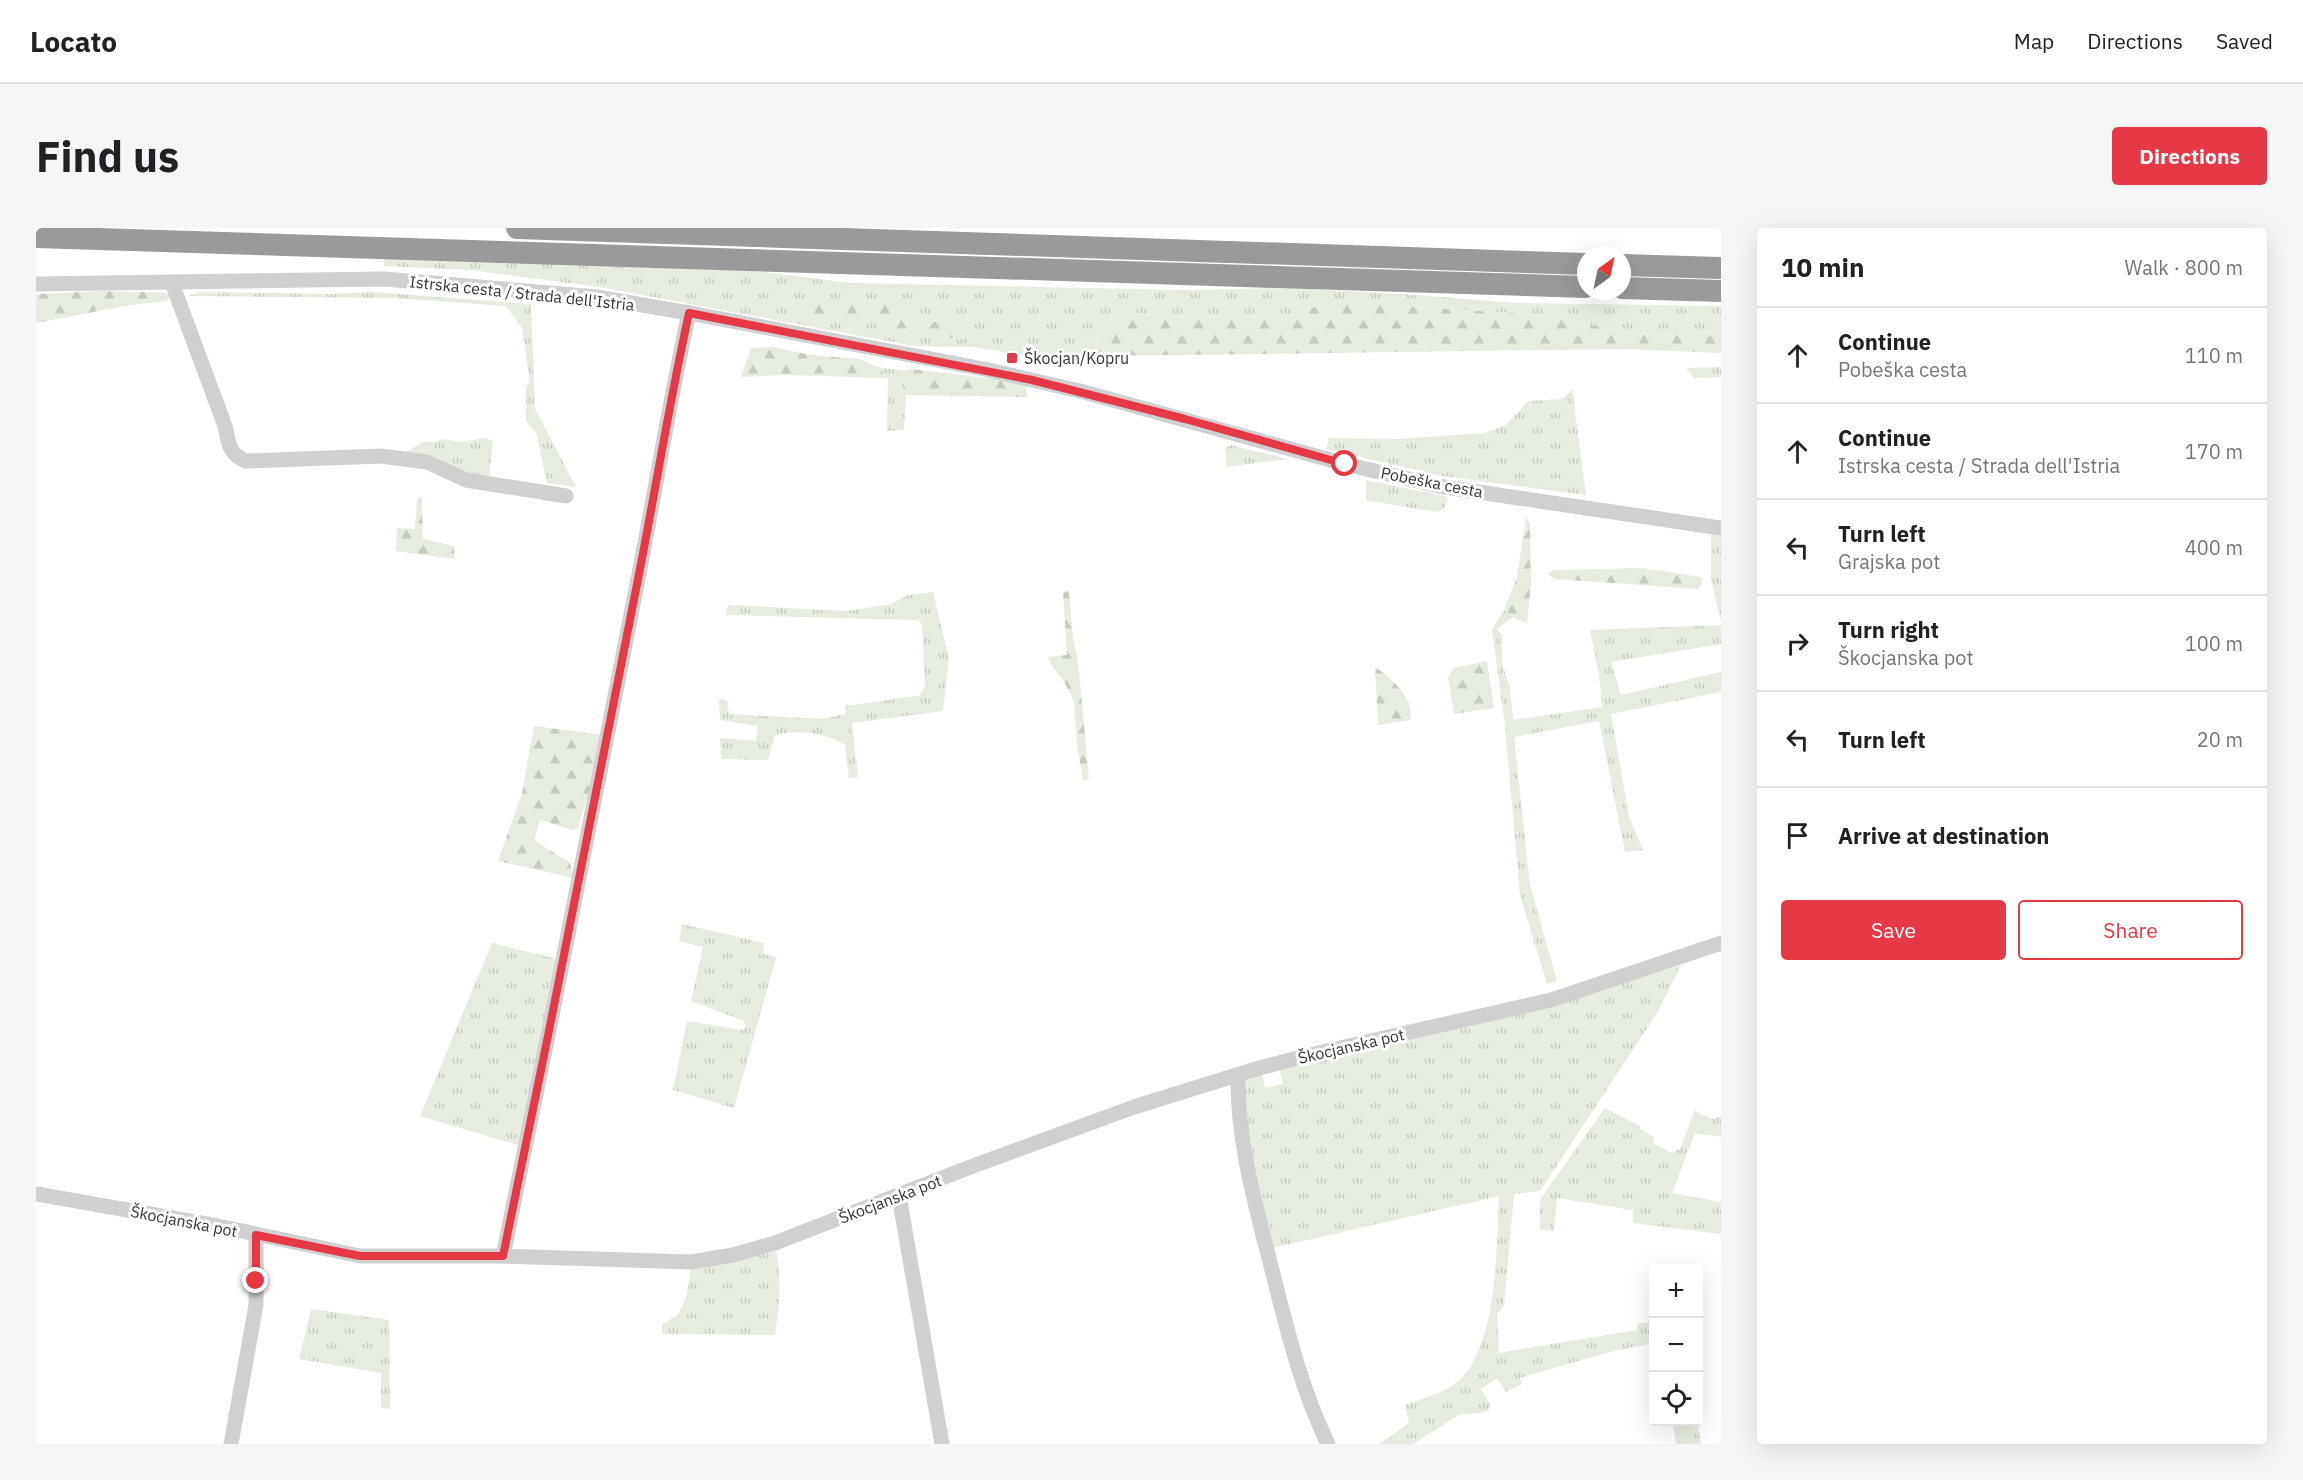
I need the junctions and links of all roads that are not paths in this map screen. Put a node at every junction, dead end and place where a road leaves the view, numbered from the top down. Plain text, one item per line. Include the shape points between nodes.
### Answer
1 (517, 228) edge
2 (36, 237) edge
3 (1577, 264) edge
4 (1631, 265) edge
5 (1721, 268) edge
6 (172, 283) junction
7 (36, 284) edge
8 (1577, 287) edge
9 (1631, 288) edge
10 (1721, 291) edge
11 (689, 313) junction
12 (1080, 391) joint
13 (566, 496) dead end
14 (1721, 528) edge
15 (1721, 943) edge
16 (1238, 1076) junction
17 (36, 1194) edge
18 (899, 1196) junction
19 (256, 1235) junction
20 (503, 1256) junction
21 (231, 1444) edge
22 (942, 1444) edge
23 (1328, 1444) edge

1 - 3 highway
2 - 8 highway
4 - 5 highway
6 - 7 street, Istrska cesta / Strada dell'Istria
6 - 11 street, Istrska cesta / Strada dell'Istria via 384,279 597,297
6 - 13 street via 225,426 229,447 236,456 246,461 381,456 427,462 466,480
9 - 10 highway
11 - 12 street, Istrska cesta / Strada dell'Istria
11 - 20 street via 562,973
12 - 14 street, Pobeška cesta via 1438,486
15 - 16 street, Škocjanska pot via 1551,1000 1305,1056
16 - 18 street, Škocjanska pot via 1134,1107
16 - 23 street via 1237,1100 1246,1165 1262,1231 1295,1358
17 - 19 street, Škocjanska pot
18 - 20 street, Škocjanska pot via 776,1243 691,1262
18 - 22 street
19 - 20 street, Škocjanska pot via 360,1256
19 - 21 street via 256,1305

